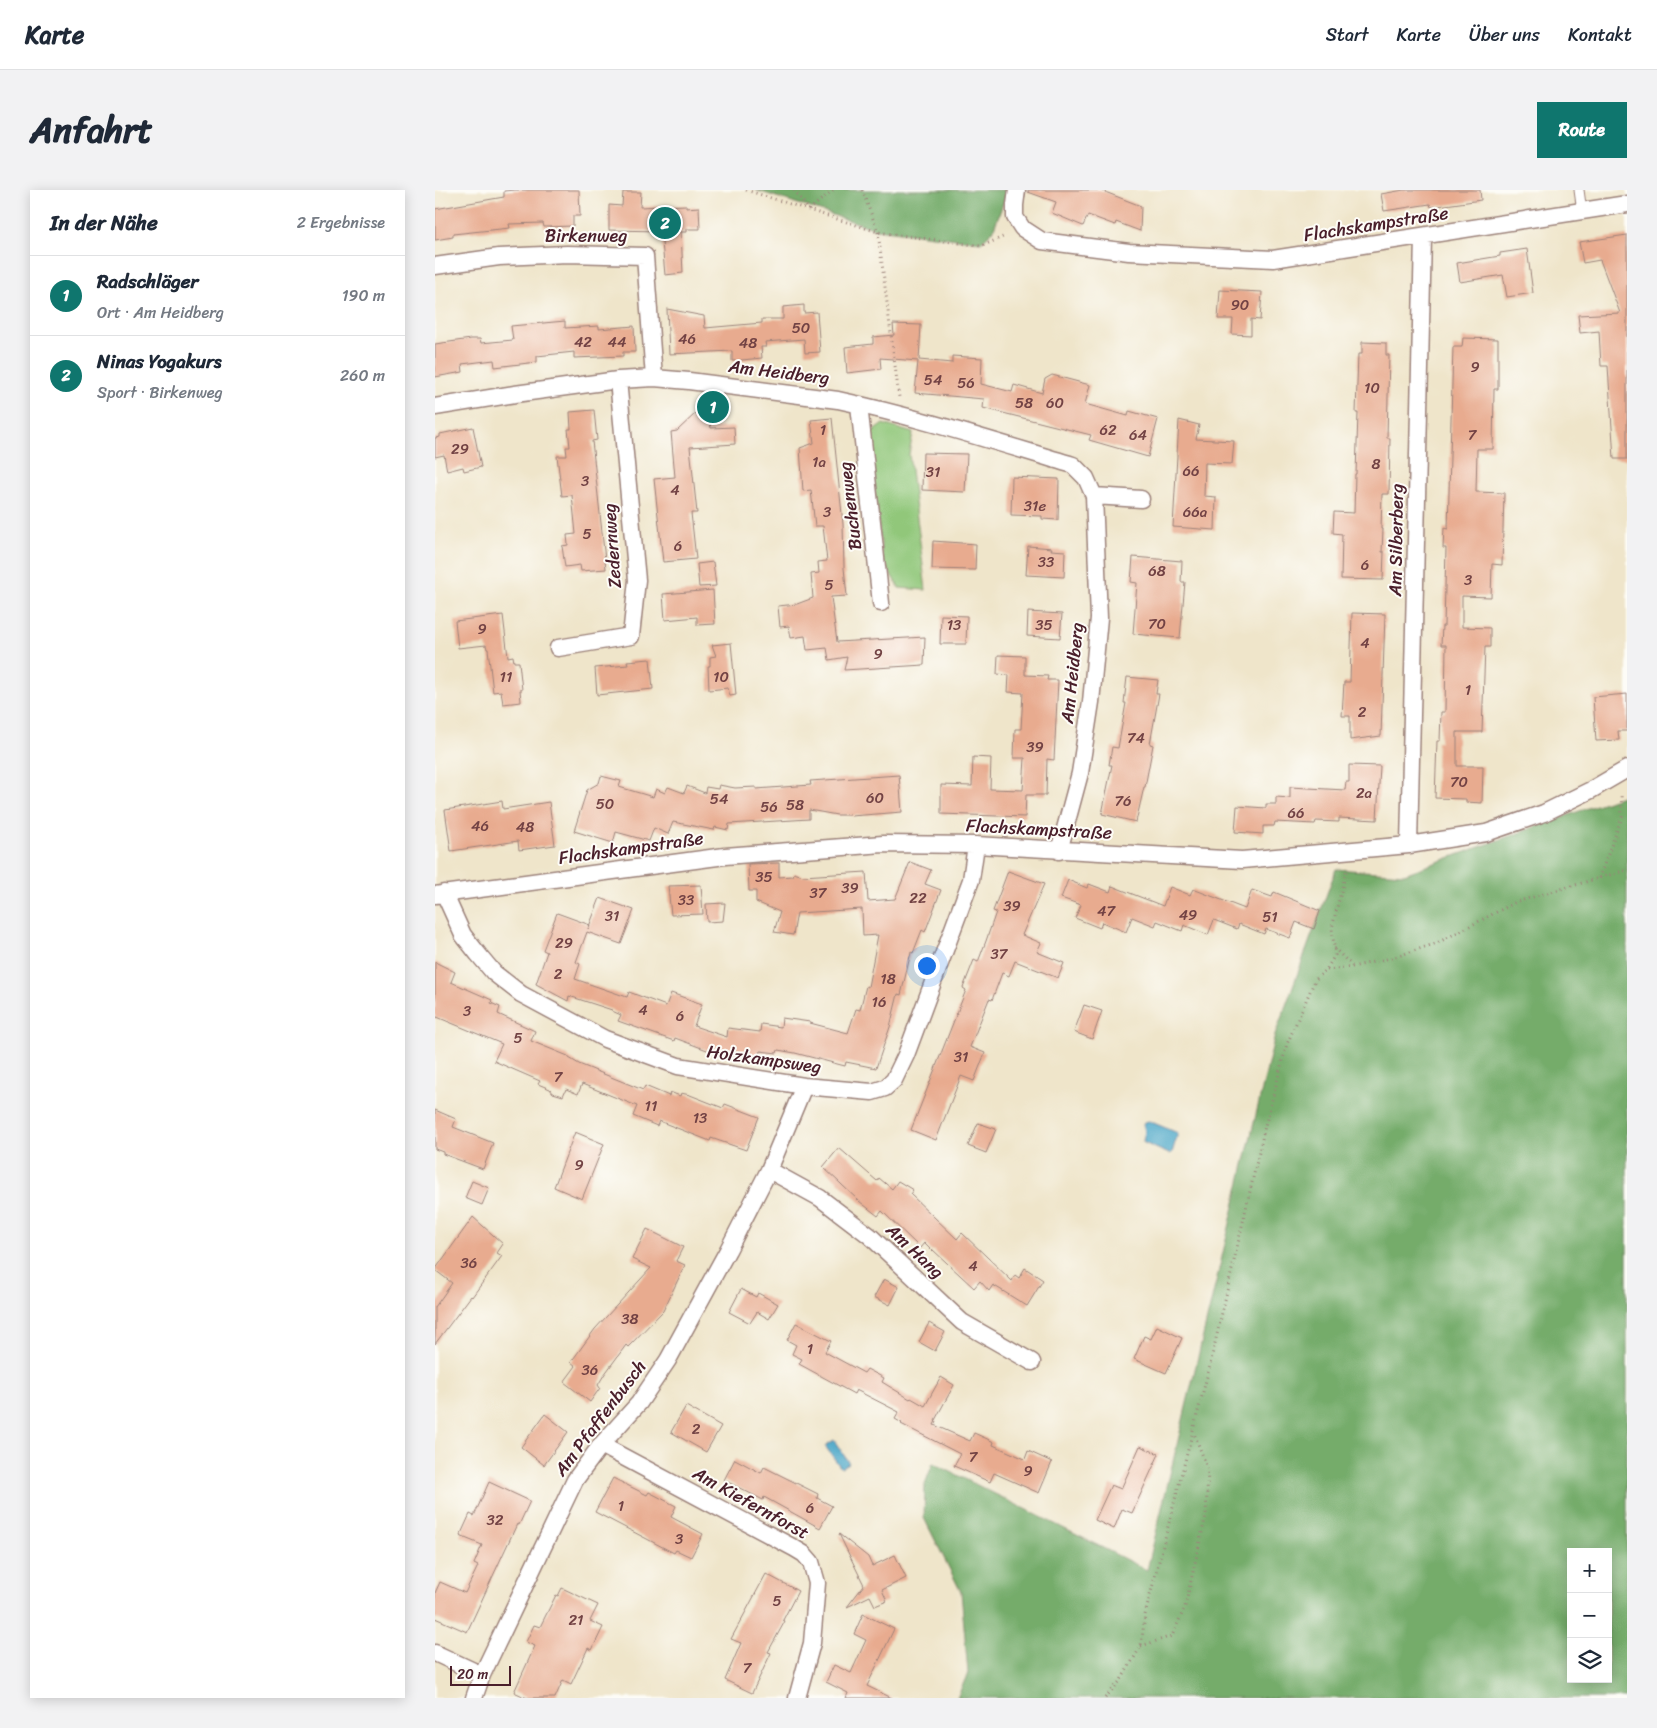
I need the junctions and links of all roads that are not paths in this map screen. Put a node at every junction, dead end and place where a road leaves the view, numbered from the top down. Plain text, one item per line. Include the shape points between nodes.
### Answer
1 (1017, 190) edge
2 (1579, 190) edge
3 (1627, 204) edge
4 (1582, 212) junction
5 (1423, 237) junction
6 (435, 266) edge
7 (654, 378) junction
8 (618, 380) junction
9 (859, 405) junction
10 (435, 407) edge
11 (1094, 496) junction
12 (1141, 499) dead end
13 (881, 603) dead end
14 (558, 648) dead end
15 (1624, 771) edge
16 (1409, 844) junction
17 (976, 845) junction
18 (1059, 851) junction
19 (439, 894) edge
20 (804, 1086) junction
21 (769, 1170) junction
22 (1032, 1362) dead end
23 (601, 1445) junction
24 (435, 1653) edge
25 (482, 1675) junction
26 (474, 1698) edge
27 (797, 1698) edge

1 - 5 street, Flachskampstraße via 1015,217 1021,228 1042,240 1129,252 1273,259
2 - 4 lane
3 - 4 street, Flachskampstraße
4 - 5 street, Flachskampstraße
5 - 16 street, Am Silberberg
6 - 7 street, Birkenweg via 499,257 557,254 645,256
7 - 8 street, Am Heidberg
7 - 9 street, Am Heidberg
8 - 10 street, Am Heidberg
8 - 14 street, Zedernweg via 637,580 631,636
9 - 11 street, Am Heidberg via 1073,465 1086,478
9 - 13 street, Buchenweg
11 - 12 street
11 - 18 street, Am Heidberg via 1099,618 1091,702 1080,773
15 - 16 street, Flachskampstraße via 1544,814 1486,833
16 - 18 street, Flachskampstraße via 1242,860
17 - 18 street, Flachskampstraße
17 - 19 street, Flachskampstraße via 883,844 725,856
17 - 20 street, Holzkampsweg via 971,880 894,1080 885,1088 872,1092
19 - 20 street, Holzkampsweg via 463,935 494,973 521,994 605,1040 679,1066
20 - 21 street, Am Pfaffenbusch
21 - 22 street, Am Hang via 820,1198 870,1236 961,1322
21 - 23 street, Am Pfaffenbusch via 667,1360 639,1403
23 - 25 street, Am Pfaffenbusch via 575,1480
23 - 27 street, Am Kiefernforst via 794,1548 811,1562 817,1583 812,1643
24 - 25 street
25 - 26 street, Am Pfaffenbusch

